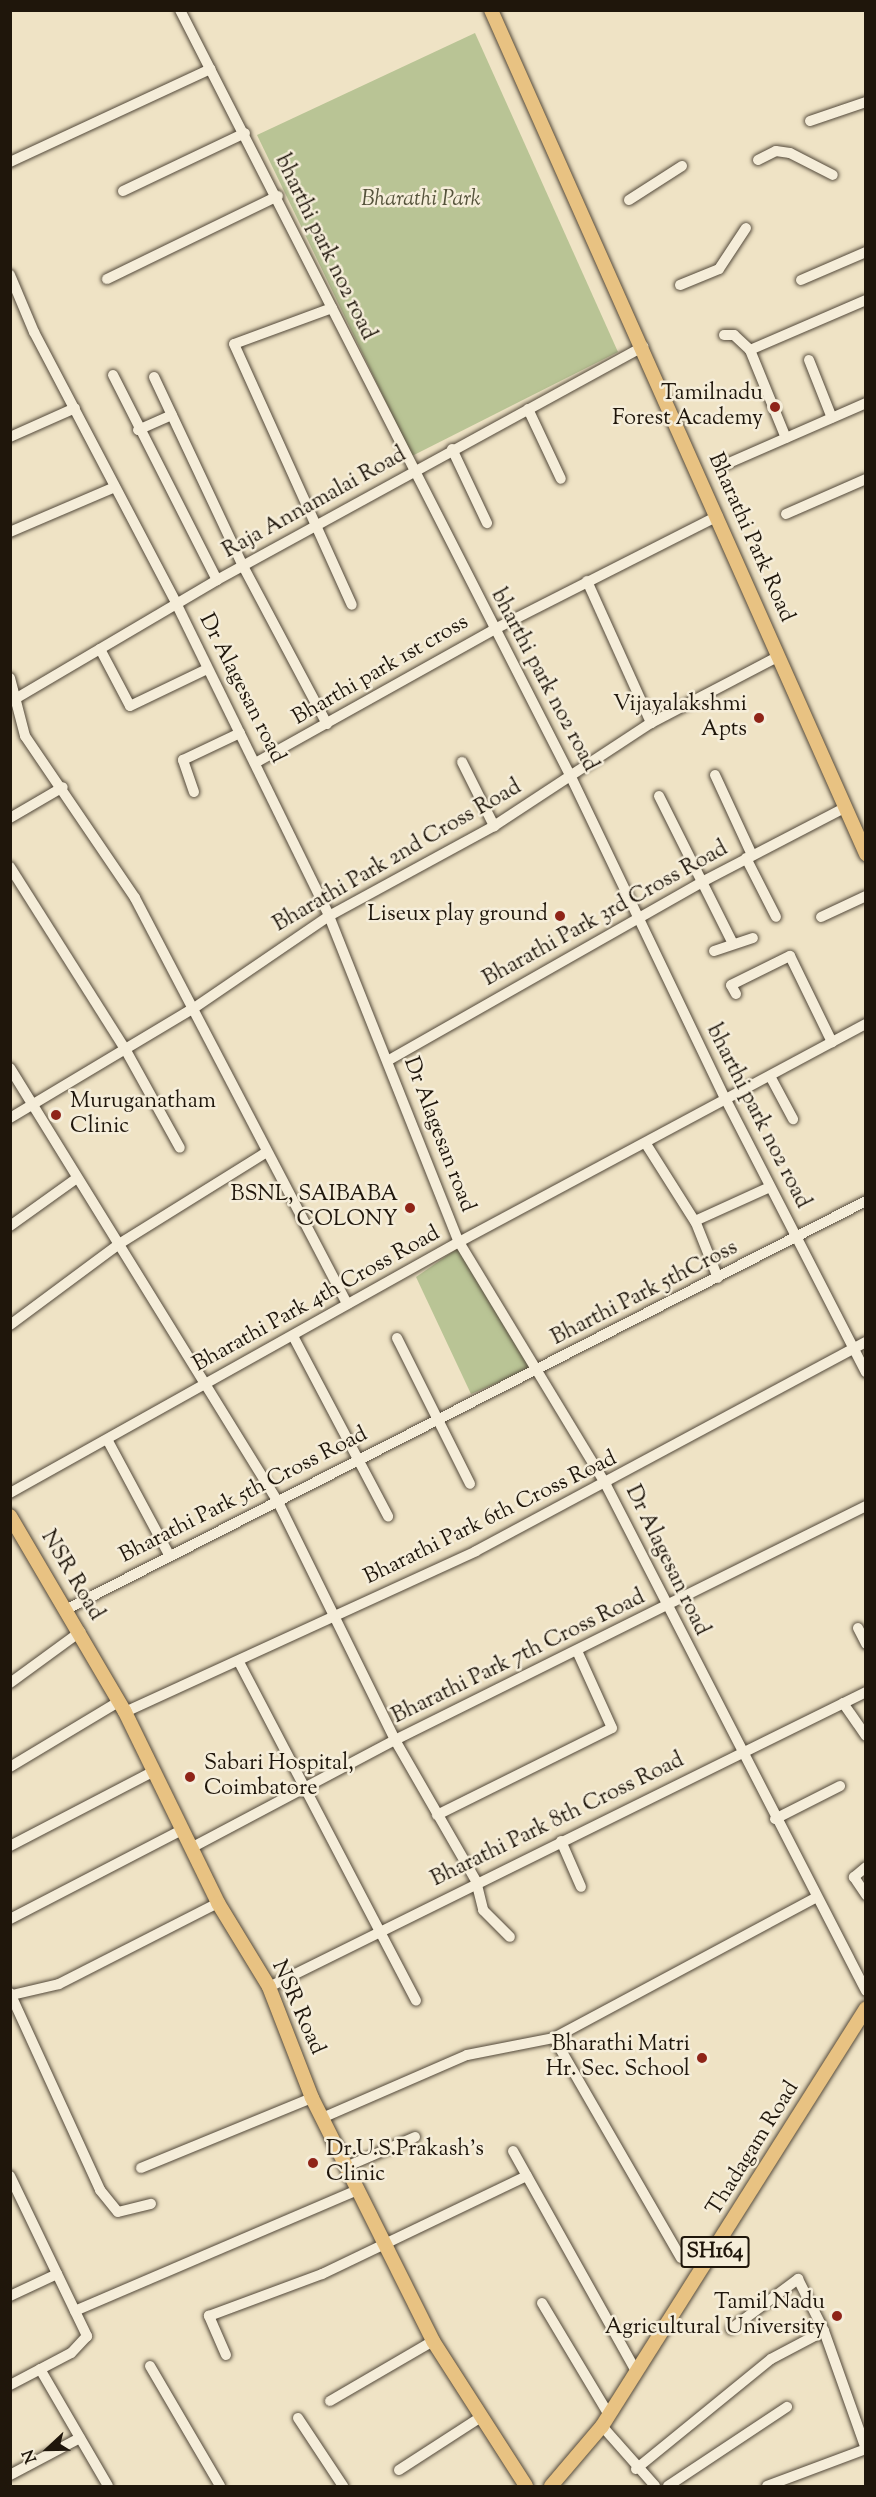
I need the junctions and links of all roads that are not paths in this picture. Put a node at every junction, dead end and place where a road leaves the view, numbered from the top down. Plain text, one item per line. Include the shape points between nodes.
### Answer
1 (180, 10) edge
2 (491, 10) edge
3 (210, 69) junction
4 (866, 102) edge
5 (810, 121) dead end
6 (245, 133) junction
7 (758, 160) dead end
8 (10, 162) edge
9 (682, 166) dead end
10 (833, 175) dead end
11 (123, 191) dead end
12 (278, 196) junction
13 (628, 200) dead end
14 (746, 228) dead end
15 (866, 252) edge
16 (10, 275) edge
17 (106, 279) dead end
18 (801, 280) dead end
19 (680, 285) dead end
20 (866, 300) edge
21 (332, 308) junction
22 (724, 335) dead end
23 (643, 347) junction
24 (750, 350) junction
25 (809, 360) dead end
26 (113, 375) dead end
27 (154, 377) dead end
28 (866, 404) edge
29 (75, 408) junction
30 (528, 409) junction
31 (172, 414) junction
32 (832, 418) junction
33 (138, 430) junction
34 (10, 437) edge
35 (786, 438) junction
36 (452, 449) junction
37 (722, 466) dead end
38 (414, 472) junction
39 (561, 479) dead end
40 (866, 479) edge
41 (115, 487) junction
42 (786, 514) dead end
43 (718, 516) junction
44 (487, 523) dead end
45 (314, 529) junction
46 (10, 532) edge
47 (243, 566) junction
48 (217, 580) junction
49 (587, 581) junction
50 (176, 603) junction
51 (352, 605) dead end
52 (493, 630) junction
53 (100, 649) junction
54 (779, 656) junction
55 (207, 669) junction
56 (10, 678) edge
57 (15, 700) edge
58 (651, 723) junction
59 (327, 724) junction
60 (240, 733) junction
61 (257, 762) junction
62 (462, 762) dead end
63 (715, 775) dead end
64 (571, 777) junction
65 (63, 787) junction
66 (194, 792) dead end
67 (659, 796) dead end
68 (844, 808) junction
69 (10, 818) edge
70 (494, 826) junction
71 (866, 854) edge
72 (749, 856) junction
73 (10, 867) edge
74 (702, 882) junction
75 (866, 896) edge
76 (329, 916) junction
77 (776, 917) dead end
78 (821, 917) dead end
79 (638, 918) junction
80 (753, 938) dead end
81 (732, 942) junction
82 (714, 951) dead end
83 (736, 993) dead end
84 (194, 1008) junction
85 (866, 1024) edge
86 (832, 1042) junction
87 (124, 1047) junction
88 (388, 1060) junction
89 (10, 1068) edge
90 (770, 1076) junction
91 (726, 1100) junction
92 (30, 1107) junction
93 (10, 1118) edge
94 (793, 1119) dead end
95 (646, 1144) junction
96 (180, 1148) dead end
97 (265, 1153) junction
98 (77, 1178) junction
99 (770, 1187) junction
100 (866, 1201) edge
101 (695, 1221) junction
102 (10, 1226) edge
103 (796, 1238) junction
104 (459, 1242) junction
105 (118, 1244) junction
106 (718, 1278) junction
107 (347, 1304) junction
108 (10, 1325) edge
109 (293, 1336) junction
110 (397, 1338) dead end
111 (866, 1342) edge
112 (853, 1349) junction
113 (540, 1370) junction
114 (866, 1372) edge
115 (207, 1384) junction
116 (440, 1419) junction
117 (108, 1441) junction
118 (360, 1459) junction
119 (470, 1484) dead end
120 (606, 1485) junction
121 (10, 1493) edge
122 (278, 1502) junction
123 (866, 1506) edge
124 (10, 1516) edge
125 (388, 1516) dead end
126 (169, 1555) junction
127 (666, 1608) junction
128 (67, 1609) junction
129 (333, 1618) junction
130 (858, 1628) dead end
131 (80, 1632) junction
132 (866, 1644) edge
133 (577, 1651) junction
134 (239, 1662) junction
135 (10, 1683) edge
136 (866, 1692) edge
137 (843, 1703) junction
138 (122, 1707) junction
139 (866, 1736) edge
140 (395, 1740) junction
141 (742, 1754) junction
142 (10, 1767) edge
143 (154, 1771) junction
144 (840, 1786) dead end
145 (302, 1790) junction
146 (437, 1815) junction
147 (775, 1819) junction
148 (182, 1830) junction
149 (561, 1841) junction
150 (10, 1846) edge
151 (191, 1848) junction
152 (866, 1867) edge
153 (476, 1881) junction
154 (581, 1887) dead end
155 (866, 1895) edge
156 (815, 1898) junction
157 (218, 1903) junction
158 (10, 1919) edge
159 (378, 1930) junction
160 (510, 1937) dead end
161 (269, 1987) junction
162 (866, 1991) edge
163 (11, 1994) edge
164 (416, 2000) dead end
165 (866, 2008) edge
166 (554, 2038) junction
167 (312, 2098) junction
168 (322, 2118) junction
169 (415, 2137) dead end
170 (513, 2151) dead end
171 (348, 2166) junction
172 (141, 2168) dead end
173 (10, 2176) edge
174 (527, 2176) junction
175 (359, 2189) junction
176 (151, 2204) dead end
177 (385, 2245) junction
178 (681, 2258) dead end
179 (57, 2274) junction
180 (10, 2296) edge
181 (542, 2303) dead end
182 (75, 2311) junction
183 (731, 2329) dead end
184 (824, 2331) junction
185 (433, 2341) junction
186 (226, 2355) dead end
187 (150, 2366) dead end
188 (40, 2369) junction
189 (637, 2373) junction
190 (10, 2385) edge
191 (330, 2401) dead end
192 (787, 2407) dead end
193 (482, 2417) junction
194 (298, 2418) dead end
195 (605, 2421) junction
196 (80, 2438) junction
197 (866, 2449) edge
198 (636, 2469) junction
199 (399, 2470) dead end
200 (10, 2475) edge
201 (797, 2475) junction
202 (108, 2487) edge
203 (220, 2487) edge
204 (343, 2487) edge
205 (526, 2487) edge
206 (551, 2487) edge
207 (655, 2487) edge
208 (668, 2487) edge
209 (767, 2487) edge
210 (801, 2487) edge

1 - 3 street, bharthi park no2 road
2 - 23 main road, Bharathi Park Road
3 - 6 street, bharthi park no2 road
3 - 8 street
4 - 5 street
6 - 11 street
6 - 12 street, bharthi park no2 road
7 - 10 street via 776,151 790,153
9 - 13 street
12 - 17 street
12 - 21 street, bharthi park no2 road
14 - 19 street via 719,269
15 - 18 street
16 - 29 street, Dr Alagesan road
20 - 24 street
21 - 38 street, bharthi park no2 road
21 - 45 street via 234,344
22 - 24 street via 734,335
23 - 30 street, Raja Annamalai Road
23 - 43 main road, Bharathi Park Road
24 - 35 street
25 - 32 street
26 - 33 street
27 - 31 street
28 - 32 street
29 - 34 street
29 - 41 street, Dr Alagesan road
30 - 36 street, Raja Annamalai Road
30 - 39 street
31 - 33 street
31 - 47 street
32 - 35 street
33 - 48 street
35 - 37 street
36 - 38 street, Raja Annamalai Road
36 - 44 street
38 - 45 street, Raja Annamalai Road
38 - 52 street, bharthi park no2 road
40 - 42 street
41 - 46 street
41 - 50 street, Dr Alagesan road
43 - 49 street, Bharthi park 1st cross
43 - 54 main road, Bharathi Park Road
45 - 47 street, Raja Annamalai Road
45 - 51 street
47 - 48 street, Raja Annamalai Road
47 - 59 street
48 - 50 street, Raja Annamalai Road
49 - 52 street, Bharthi park 1st cross
49 - 58 street
50 - 53 street, Raja Annamalai Road
50 - 55 street, Dr Alagesan road
52 - 59 street, Bharthi park 1st cross
52 - 64 street, bharthi park no2 road
53 - 55 street via 130,706
53 - 57 street, Raja Annamalai Road
54 - 58 street, Bharathi Park 2nd Cross Road
54 - 68 main road, Bharathi Park Road
55 - 60 street, Dr Alagesan road
56 - 57 street
57 - 65 street via 25,736
58 - 64 street, Bharathi Park 2nd Cross Road
59 - 61 street, Bharthi park 1st cross
60 - 61 street, Dr Alagesan road
60 - 66 street via 183,760
61 - 76 street, Dr Alagesan road
62 - 70 street
63 - 72 street
64 - 70 street, Bharathi Park 2nd Cross Road
64 - 79 street, bharthi park no2 road
65 - 69 street
65 - 84 street via 135,898
67 - 74 street
68 - 71 main road, Bharathi Park Road
68 - 72 street, Bharathi Park 3rd Cross Road
70 - 76 street, Bharathi Park 2nd Cross Road
72 - 74 street, Bharathi Park 3rd Cross Road
72 - 77 street
73 - 87 street
74 - 79 street, Bharathi Park 3rd Cross Road
74 - 81 street
75 - 78 street
76 - 84 street, Bharathi Park 2nd Cross Road
76 - 88 street, Dr Alagesan road
79 - 88 street, Bharathi Park 3rd Cross Road
79 - 91 street, bharthi park no2 road
80 - 81 street
81 - 82 street
83 - 86 street via 731,985 790,956
84 - 87 street, Bharathi Park 2nd Cross Road
84 - 97 street
85 - 86 street, Bharathi Park 4th Cross Road
86 - 90 street, Bharathi Park 4th Cross Road
87 - 92 street, Bharathi Park 2nd Cross Road
87 - 96 street
88 - 104 street, Dr Alagesan road
89 - 92 street
90 - 91 street, Bharathi Park 4th Cross Road
90 - 94 street
91 - 95 street, Bharathi Park 4th Cross Road
91 - 99 street, bharthi park no2 road
92 - 93 street, Bharathi Park 2nd Cross Road
92 - 98 street
95 - 101 street
95 - 104 street, Bharathi Park 4th Cross Road
97 - 105 street
97 - 107 street
98 - 102 street
98 - 105 street
99 - 101 street
99 - 103 street, bharthi park no2 road
100 - 103 street, Bharthi Park 5thCross
101 - 106 street
103 - 106 street, Bharthi Park 5thCross
103 - 112 street, bharthi park no2 road
104 - 107 street, Bharathi Park 4th Cross Road
104 - 113 street, Dr Alagesan road
105 - 108 street
105 - 115 street
106 - 113 street, Bharthi Park 5thCross
107 - 109 street, Bharathi Park 4th Cross Road
109 - 115 street, Bharathi Park 4th Cross Road
109 - 118 street
110 - 116 street
111 - 112 street, Bharathi Park 6th Cross Road
112 - 114 street, bharthi park no2 road
112 - 120 street, Bharathi Park 6th Cross Road
113 - 116 street, Bharthi Park 5thCross
113 - 120 street, Dr Alagesan road
115 - 117 street, Bharathi Park 4th Cross Road
115 - 122 street
116 - 118 street, Bharathi Park 5th Cross Road
116 - 119 street
117 - 121 street, Bharathi Park 4th Cross Road
117 - 126 street
118 - 122 street, Bharathi Park 5th Cross Road
118 - 125 street
120 - 127 street, Dr Alagesan road
120 - 129 street, Bharathi Park 6th Cross Road
122 - 126 street, Bharathi Park 5th Cross Road
122 - 129 street
123 - 127 street, Bharathi Park 7th Cross Road
124 - 128 main road, NSR Road
126 - 128 street, Bharathi Park 5th Cross Road
127 - 133 street, Bharathi Park 7th Cross Road
127 - 141 street, Dr Alagesan road
128 - 131 main road, NSR Road
129 - 134 street, Bharathi Park 6th Cross Road
129 - 140 street
130 - 132 street
131 - 135 street
131 - 138 main road, NSR Road
133 - 140 street, Bharathi Park 7th Cross Road
133 - 146 street via 612,1728
134 - 138 street, Bharathi Park 6th Cross Road
134 - 145 street
136 - 137 street, Bharathi Park 8th Cross Road
137 - 139 street
137 - 141 street, Bharathi Park 8th Cross Road
138 - 142 street, Bharathi Park 6th Cross Road
138 - 143 main road, NSR Road
140 - 145 street, Bharathi Park 7th Cross Road
140 - 146 street
141 - 147 street, Dr Alagesan road
141 - 149 street, Bharathi Park 8th Cross Road
143 - 148 main road, NSR Road
143 - 150 street
144 - 147 street
145 - 151 street, Bharathi Park 7th Cross Road
145 - 159 street
146 - 153 street
147 - 156 street, Dr Alagesan road
148 - 151 main road, NSR Road
148 - 158 street
149 - 153 street, Bharathi Park 8th Cross Road
149 - 154 street
151 - 157 main road, NSR Road
152 - 155 street via 854,1877
153 - 159 street, Bharathi Park 8th Cross Road
153 - 160 street via 483,1910
156 - 162 street, Dr Alagesan road
156 - 166 street
157 - 161 main road, NSR Road
157 - 163 street via 59,1984
159 - 161 street, Bharathi Park 8th Cross Road
159 - 164 street
161 - 167 main road, NSR Road
163 - 176 street via 100,2190 118,2212
165 - 189 main road, Thadagam Road / SH164
166 - 168 street via 466,2055
166 - 178 street
167 - 168 main road, NSR Road
167 - 172 street
168 - 171 main road, NSR Road
169 - 171 street
170 - 174 street
171 - 175 main road, NSR Road
173 - 179 street
174 - 177 street
174 - 189 street
175 - 177 main road, NSR Road
175 - 182 street
177 - 185 main road, NSR Road
177 - 186 street via 208,2316
179 - 180 street
179 - 182 street
181 - 195 street
182 - 188 street via 86,2341
183 - 184 street via 798,2278
184 - 197 street
184 - 198 street via 771,2359
185 - 191 street
185 - 193 main road, NSR Road
187 - 203 street
188 - 190 street
188 - 196 street
189 - 195 main road, Thadagam Road / SH164
192 - 208 street
193 - 199 street
193 - 205 main road, NSR Road
194 - 204 street
195 - 198 street
195 - 206 main road, Thadagam Road / SH164
196 - 200 street
196 - 202 street
197 - 201 street
198 - 207 street
201 - 209 street
201 - 210 street

